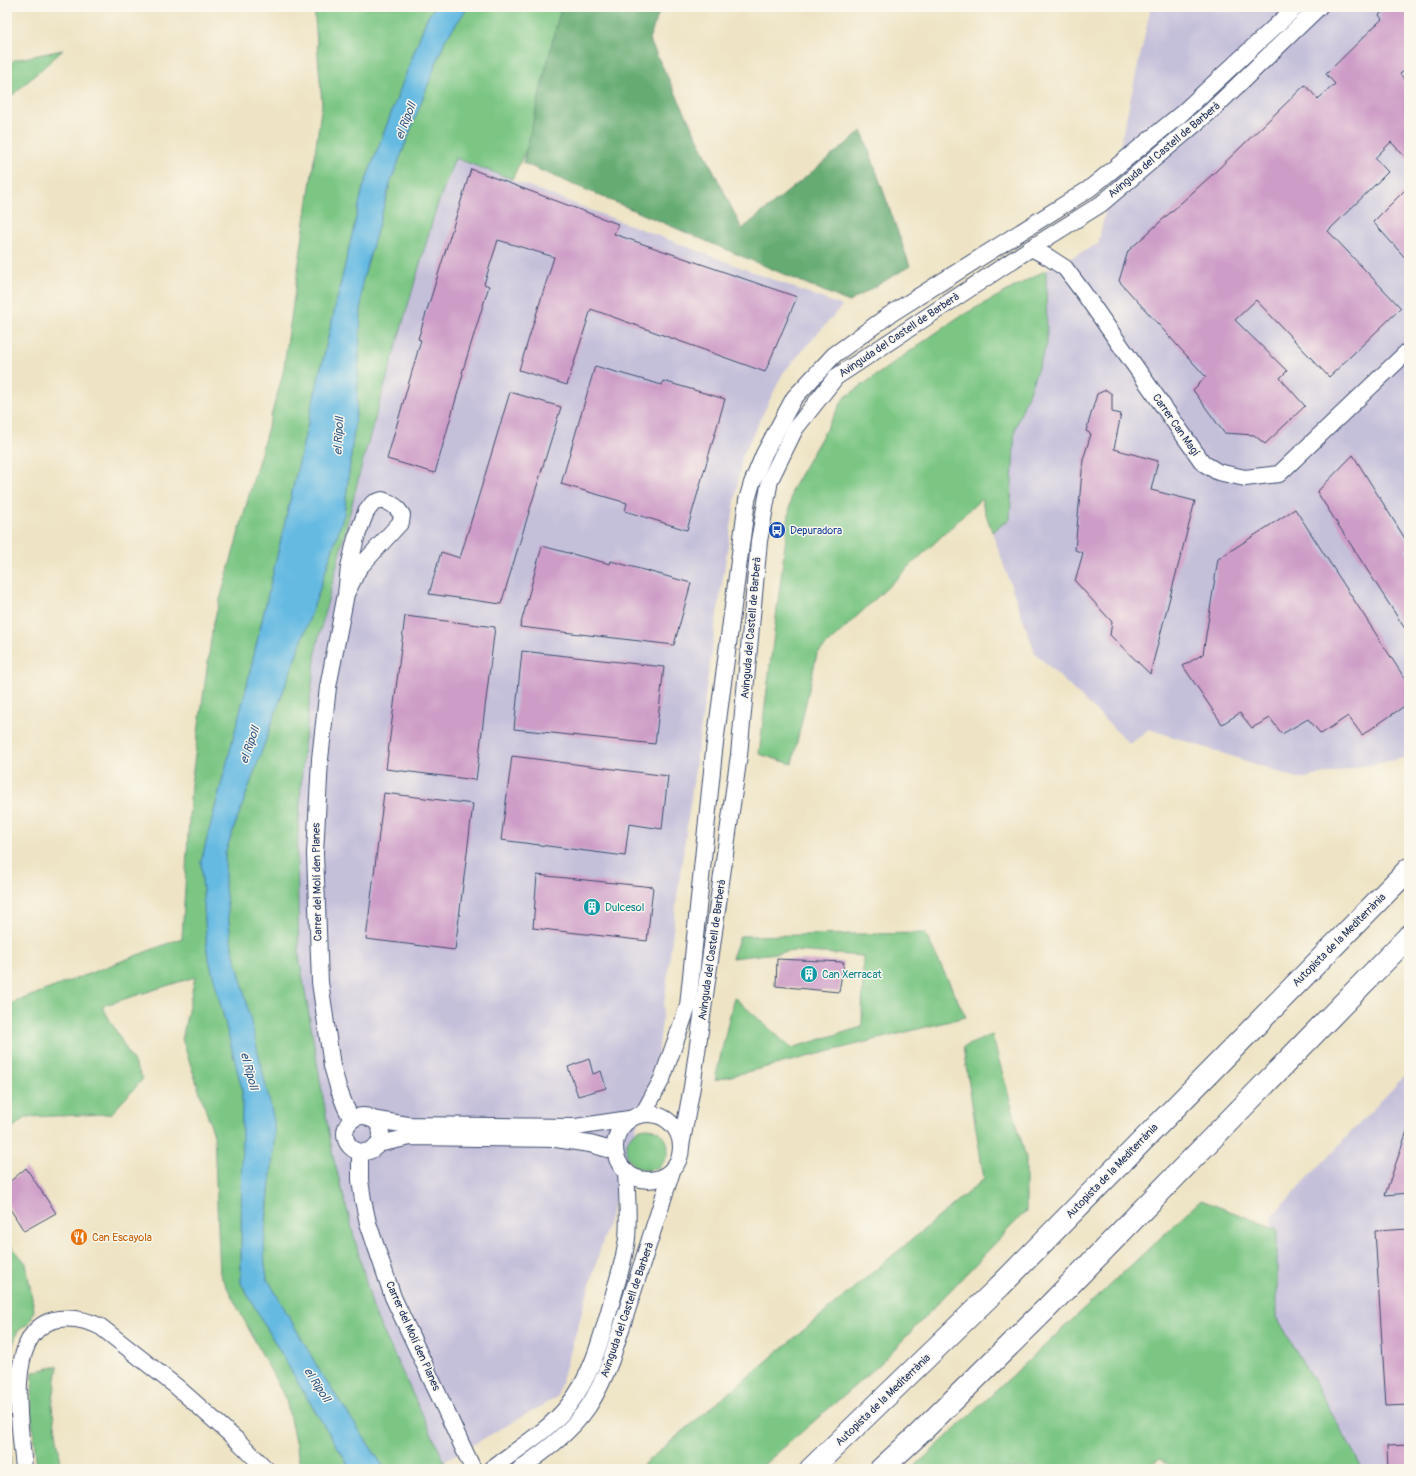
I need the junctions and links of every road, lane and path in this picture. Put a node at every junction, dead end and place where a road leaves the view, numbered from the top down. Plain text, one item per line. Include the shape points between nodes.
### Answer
1 (1296, 7) edge
2 (1319, 7) edge
3 (1030, 248) junction
4 (1409, 350) edge
5 (346, 594) junction
6 (1409, 869) edge
7 (1409, 936) edge
8 (636, 1117) junction
9 (371, 1119) junction
10 (352, 1120) junction
11 (378, 1144) junction
12 (681, 1146) junction
13 (615, 1151) junction
14 (360, 1152) junction
15 (673, 1168) junction
16 (626, 1171) junction
17 (491, 1468) edge
18 (24, 1469) edge
19 (266, 1469) edge
20 (473, 1469) edge
21 (520, 1469) edge
22 (811, 1469) edge
23 (881, 1469) edge

1 - 8 street, Avinguda del Castell de Barberà via 1181,114 1089,189 889,315 834,355 794,398 764,454 748,500 714,751 688,1006 662,1079
2 - 3 street, Avinguda del Castell de Barberà via 1212,110 1107,199
3 - 4 street, Carrer Can Magí via 1065,268 1203,463 1218,472 1245,478 1279,474
3 - 12 street, Avinguda del Castell de Barberà via 836,377 795,429 770,480 759,541 739,755 693,1079
5 - 5 street, Carrer del Molí den Planes via 359,568 401,522 402,515 390,503 382,500 373,503 366,512 354,545
5 - 10 street, Carrer del Molí den Planes via 328,687 320,759 315,854 320,982 332,1066 338,1090
6 - 22 highway, Autopista de la Mediterrània via 1000,1286
7 - 23 highway via 1047,1308
8 - 9 street via 576,1127 408,1125
8 - 12 street via 654,1114 665,1118 676,1130
8 - 13 street via 622,1125 615,1142
9 - 10 street via 362,1117
9 - 11 street via 379,1127
10 - 14 street via 346,1129 346,1141 354,1150
11 - 13 street via 411,1137 556,1139
11 - 14 street via 370,1151
12 - 15 street
13 - 16 street
14 - 20 street, Carrer del Molí den Planes via 360,1180 368,1223 393,1297
15 - 16 street via 665,1175 644,1180
15 - 21 street, Avinguda del Castell de Barberà via 614,1353 601,1385 588,1407 568,1430
16 - 17 street, Avinguda del Castell de Barberà via 628,1218 622,1266 587,1376 568,1406 552,1423
18 - 19 street via 18,1392 22,1358 30,1340 43,1325 53,1320 80,1319 101,1327 177,1387

